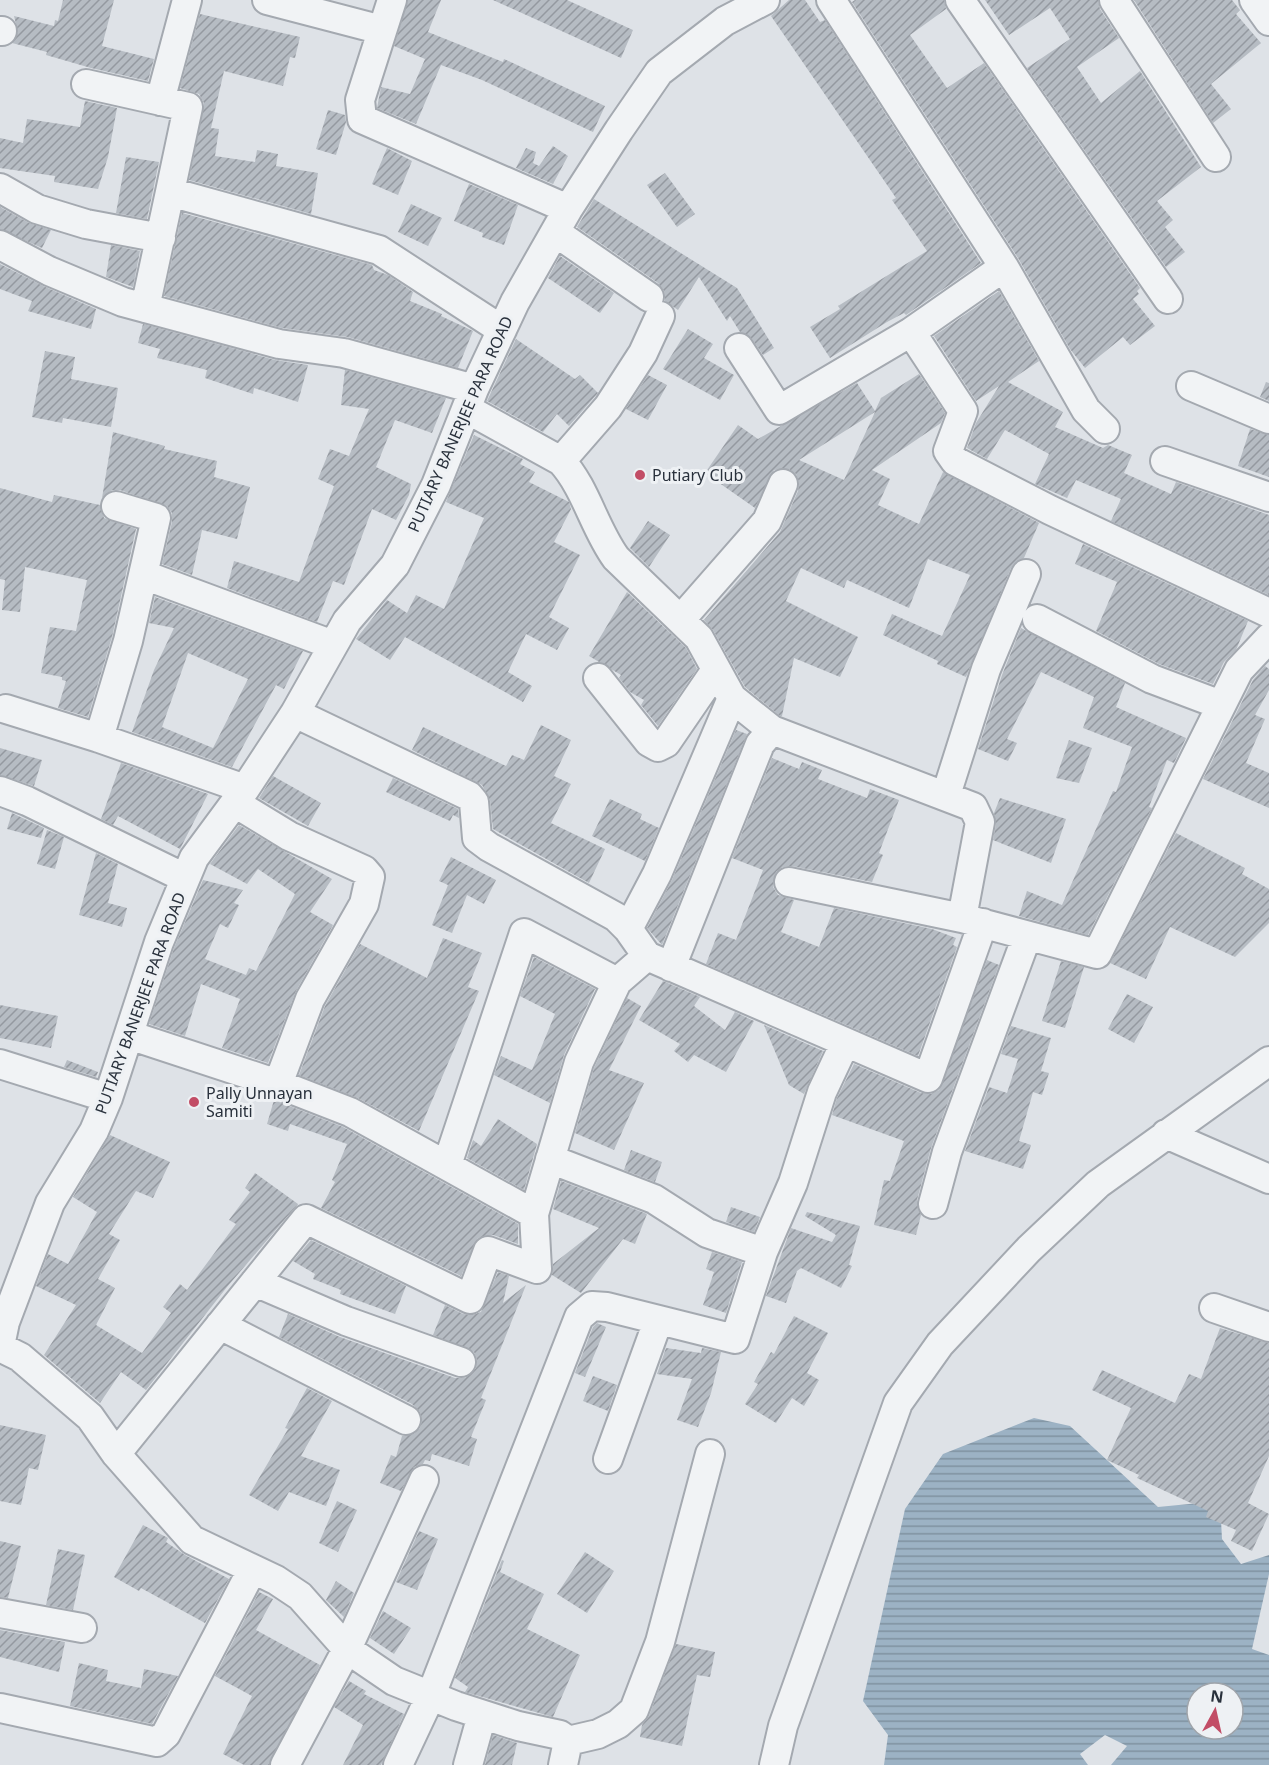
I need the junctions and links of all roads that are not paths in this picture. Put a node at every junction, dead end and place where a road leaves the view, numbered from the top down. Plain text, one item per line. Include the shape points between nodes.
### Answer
1 (187, 0) edge
2 (267, 0) edge
3 (392, 0) edge
4 (765, 0) edge
5 (831, 0) edge
6 (960, 0) edge
7 (1114, 0) edge
8 (1254, 0) edge
9 (1269, 21) edge
10 (382, 30) junction
11 (86, 84) dead end
12 (160, 101) junction
13 (1216, 157) dead end
14 (0, 188) edge
15 (170, 192) junction
16 (562, 220) junction
17 (161, 238) junction
18 (0, 245) edge
19 (1004, 267) junction
20 (1168, 299) dead end
21 (146, 308) junction
22 (502, 330) junction
23 (911, 332) junction
24 (739, 348) dead end
25 (1191, 386) dead end
26 (471, 399) junction
27 (1269, 419) edge
28 (1105, 429) dead end
29 (561, 461) junction
30 (1165, 461) dead end
31 (783, 484) dead end
32 (1269, 497) edge
33 (116, 506) dead end
34 (1026, 574) dead end
35 (144, 575) junction
36 (1269, 613) edge
37 (682, 618) junction
38 (1037, 619) dead end
39 (1269, 638) edge
40 (333, 645) junction
41 (716, 670) junction
42 (598, 678) dead end
43 (732, 698) junction
44 (1221, 705) junction
45 (6, 709) dead end
46 (295, 713) junction
47 (772, 730) junction
48 (99, 738) junction
49 (0, 791) edge
50 (945, 795) junction
51 (240, 796) junction
52 (186, 878) junction
53 (789, 882) dead end
54 (973, 920) junction
55 (628, 929) junction
56 (1027, 936) junction
57 (659, 962) junction
58 (616, 982) junction
59 (129, 1035) junction
60 (845, 1043) junction
61 (1269, 1061) edge
62 (0, 1064) edge
63 (278, 1084) junction
64 (108, 1098) junction
65 (1166, 1134) junction
66 (550, 1159) junction
67 (447, 1166) junction
68 (1269, 1179) edge
69 (933, 1204) dead end
70 (534, 1214) junction
71 (763, 1252) junction
72 (12, 1265) edge
73 (255, 1282) junction
74 (1214, 1308) dead end
75 (658, 1321) junction
76 (220, 1325) junction
77 (1269, 1327) edge
78 (0, 1347) edge
79 (461, 1362) dead end
80 (406, 1420) dead end
81 (116, 1454) junction
82 (710, 1454) dead end
83 (608, 1459) dead end
84 (424, 1480) dead end
85 (252, 1570) junction
86 (0, 1613) edge
87 (82, 1628) dead end
88 (347, 1649) junction
89 (431, 1695) junction
90 (0, 1708) edge
91 (482, 1715) junction
92 (565, 1753) edge
93 (285, 1765) edge
94 (398, 1765) edge
95 (468, 1765) edge
96 (774, 1765) edge

1 - 12 street
2 - 10 street
3 - 10 street
4 - 16 street, PUTIARY BANERJEE PARA ROAD via 725,21 659,72
5 - 19 street
6 - 20 street
7 - 13 street
8 - 9 street
10 - 16 street via 360,100 362,119
11 - 12 street
12 - 15 street via 188,107
14 - 17 street via 47,212 86,224
15 - 17 street
15 - 22 street via 379,250
16 - 22 street, PUTIARY BANERJEE PARA ROAD
16 - 29 street via 654,306 643,353 608,407
17 - 21 street
18 - 21 street via 49,271
19 - 23 street
19 - 28 street via 1086,410
21 - 26 street via 279,344 344,353
22 - 26 street, PUTIARY BANERJEE PARA ROAD
23 - 24 street via 778,410
23 - 36 street via 963,411 948,451 955,461
25 - 27 street
26 - 29 street
26 - 40 street, PUTIARY BANERJEE PARA ROAD via 436,485 395,565 347,621
29 - 37 street via 572,472 616,558
30 - 32 street
31 - 37 street via 766,521
33 - 35 street via 156,518
34 - 50 street via 986,669
35 - 40 street
35 - 48 street
37 - 41 street via 699,638
38 - 44 street via 1152,679
39 - 44 street via 1239,670
40 - 46 street, PUTIARY BANERJEE PARA ROAD
41 - 42 street via 666,743 658,747
41 - 43 street
43 - 47 street
43 - 55 street via 657,874
44 - 56 street via 1097,954
45 - 48 street
46 - 51 street, PUTIARY BANERJEE PARA ROAD
46 - 55 street via 469,796 474,802 477,838 616,917
47 - 50 street
47 - 57 street via 760,744
48 - 51 street
49 - 52 street
50 - 54 street via 973,807 980,822
51 - 52 street, PUTIARY BANERJEE PARA ROAD via 194,858
51 - 63 street via 289,836 364,870 370,877 364,904 310,999
52 - 59 street, PUTIARY BANERJEE PARA ROAD via 159,942
53 - 54 street
54 - 56 street
54 - 60 street via 928,1078
55 - 57 street
56 - 69 street via 947,1152
57 - 58 street
57 - 60 street
58 - 66 street via 579,1062
58 - 67 street via 524,933
59 - 63 street
59 - 64 street, PUTIARY BANERJEE PARA ROAD
60 - 71 street via 822,1092 793,1183
61 - 65 street
62 - 64 street
63 - 67 street via 350,1112
64 - 72 street, PUTIARY BANERJEE PARA ROAD via 94,1131
65 - 68 street
65 - 96 street via 1098,1184 1029,1249 940,1344 898,1403 783,1726
66 - 70 street
66 - 71 street via 654,1199 707,1233
67 - 70 street
70 - 73 street via 537,1269 488,1251 470,1299 306,1219
71 - 75 street via 735,1339
72 - 78 street, PUTIARY BANERJEE PARA ROAD
73 - 76 street
73 - 79 street via 346,1321
74 - 77 street
75 - 83 street
75 - 89 street via 592,1306 579,1317
76 - 80 street
76 - 81 street
78 - 81 street via 20,1357 90,1417
81 - 85 street via 192,1540
82 - 92 street via 660,1641 634,1710 618,1724
84 - 88 street
85 - 88 street via 300,1596
85 - 90 street via 166,1734 158,1742
86 - 87 street
88 - 89 street via 394,1681
88 - 93 street
89 - 91 street
89 - 94 street
91 - 92 street via 560,1734
91 - 95 street

